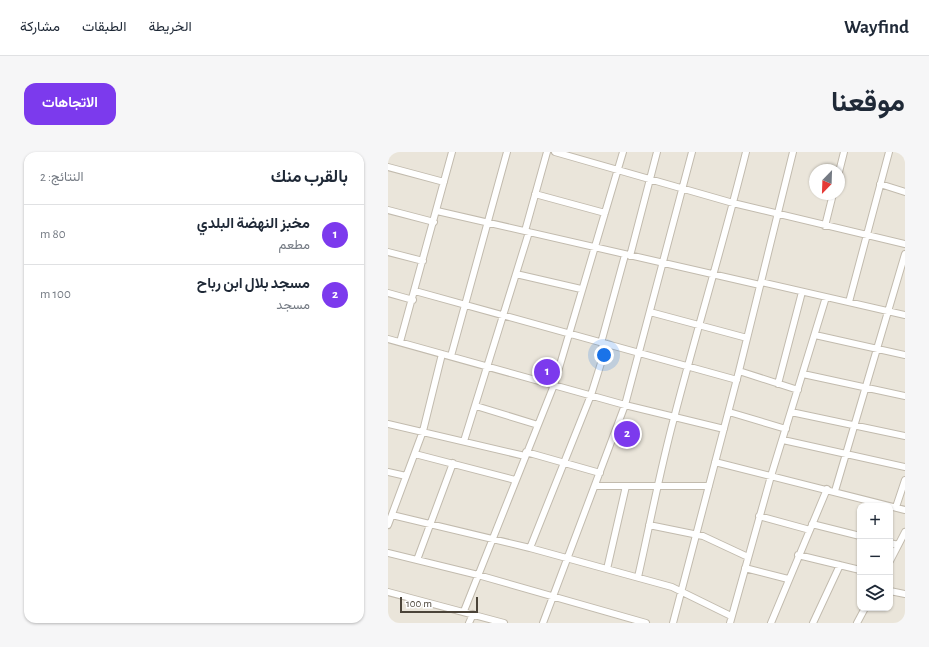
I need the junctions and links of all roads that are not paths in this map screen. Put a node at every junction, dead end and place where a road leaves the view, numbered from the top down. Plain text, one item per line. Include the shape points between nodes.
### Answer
1 (452, 152) edge
2 (507, 152) edge
3 (547, 152) edge
4 (555, 152) edge
5 (623, 152) edge
6 (657, 152) edge
7 (692, 152) edge
8 (746, 152) edge
9 (844, 152) edge
10 (889, 152) edge
11 (791, 153) edge
12 (841, 164) edge
13 (388, 167) edge
14 (618, 170) junction
15 (650, 179) junction
16 (444, 182) junction
17 (880, 184) junction
18 (682, 188) junction
19 (905, 192) edge
20 (536, 194) junction
21 (832, 200) edge
22 (734, 204) junction
23 (388, 210) edge
24 (437, 211) junction
25 (605, 213) junction
26 (776, 215) junction
27 (434, 222) junction
28 (488, 223) junction
29 (825, 226) junction
30 (527, 232) junction
31 (866, 235) junction
32 (905, 244) edge
33 (594, 247) junction
34 (388, 252) edge
35 (905, 254) edge
36 (628, 255) junction
37 (423, 261) junction
38 (663, 263) junction
39 (516, 274) junction
40 (715, 275) junction
41 (897, 278) junction
42 (905, 280) edge
43 (760, 284) junction
44 (581, 288) junction
45 (415, 291) junction
46 (802, 292) junction
47 (388, 294) edge
48 (826, 297) junction
49 (413, 300) junction
50 (849, 302) junction
51 (464, 304) junction
52 (888, 311) junction
53 (650, 312) junction
54 (503, 314) junction
55 (905, 315) edge
56 (700, 325) junction
57 (568, 333) junction
58 (815, 335) junction
59 (747, 338) junction
60 (388, 339) edge
61 (400, 342) junction
62 (604, 343) junction
63 (877, 349) junction
64 (639, 353) junction
65 (442, 354) junction
66 (905, 355) edge
67 (451, 356) junction
68 (488, 366) junction
69 (688, 367) junction
70 (739, 371) junction
71 (803, 374) junction
72 (737, 380) junction
73 (778, 384) junction
74 (554, 385) junction
75 (865, 387) junction
76 (798, 390) junction
77 (591, 395) junction
78 (905, 396) edge
79 (625, 405) junction
80 (476, 406) junction
81 (729, 412) junction
82 (791, 412) junction
83 (674, 417) junction
84 (388, 424) edge
85 (538, 424) junction
86 (854, 425) junction
87 (724, 429) junction
88 (786, 429) junction
89 (423, 431) junction
90 (905, 436) edge
91 (783, 440) junction
92 (464, 441) junction
93 (415, 454) junction
94 (526, 454) junction
95 (845, 454) junction
96 (715, 462) junction
97 (453, 463) junction
98 (563, 463) junction
99 (905, 467) edge
100 (388, 472) edge
101 (600, 473) junction
102 (406, 476) junction
103 (771, 476) junction
104 (515, 480) junction
105 (905, 480) edge
106 (595, 486) junction
107 (626, 486) junction
108 (657, 486) junction
109 (709, 486) junction
110 (827, 489) junction
111 (835, 491) junction
112 (896, 507) junction
113 (905, 510) edge
114 (392, 515) junction
115 (760, 516) junction
116 (430, 524) junction
117 (388, 525) edge
118 (650, 526) junction
119 (811, 527) junction
120 (905, 532) edge
121 (697, 534) junction
122 (857, 535) edge
123 (492, 538) junction
124 (893, 544) edge
125 (898, 545) junction
126 (530, 548) junction
127 (388, 554) edge
128 (798, 555) junction
129 (893, 555) edge
130 (748, 557) junction
131 (567, 558) junction
132 (417, 560) junction
133 (840, 565) junction
134 (746, 568) junction
135 (607, 569) junction
136 (857, 569) edge
137 (478, 574) junction
138 (638, 577) junction
139 (788, 579) junction
140 (681, 591) junction
141 (388, 592) edge
142 (893, 592) edge
143 (905, 594) edge
144 (553, 595) junction
145 (464, 611) junction
146 (863, 611) edge
147 (473, 614) junction
148 (731, 616) junction
149 (469, 623) edge
150 (504, 623) edge
151 (543, 623) edge
152 (646, 623) edge
153 (673, 623) edge
154 (730, 623) edge
155 (771, 623) edge
156 (813, 623) edge
157 (857, 623) edge

1 - 16 street
2 - 28 street
3 - 20 street
4 - 14 street
5 - 14 street
6 - 15 street
7 - 18 street
8 - 22 street
9 - 12 street
10 - 17 street
11 - 26 street
13 - 16 street
14 - 15 street
14 - 25 street
15 - 18 street
15 - 36 street
16 - 24 street
17 - 19 street
17 - 31 street
18 - 22 street
18 - 38 street
20 - 25 street
20 - 30 street
21 - 29 street
22 - 26 street
22 - 40 street
23 - 27 street
24 - 27 street
24 - 28 street
25 - 33 street
26 - 29 street
26 - 43 street
27 - 37 street
28 - 30 street
28 - 51 street
29 - 31 street
30 - 33 street
30 - 39 street
31 - 32 street
31 - 50 street
33 - 36 street
33 - 44 street
34 - 37 street
35 - 41 street
36 - 38 street
36 - 62 street
37 - 45 street
38 - 40 street
38 - 53 street
39 - 44 street
39 - 54 street
40 - 43 street
40 - 56 street
41 - 42 street
41 - 52 street
43 - 46 street
43 - 59 street
44 - 57 street
45 - 49 street
45 - 51 street
46 - 48 street
46 - 73 street
47 - 49 street
48 - 50 street
48 - 58 street
49 - 61 street
50 - 52 street
51 - 54 street
51 - 67 street
52 - 55 street
52 - 63 street
53 - 56 street
53 - 64 street
54 - 57 street
54 - 68 street
56 - 59 street
56 - 69 street
57 - 62 street
57 - 74 street
58 - 63 street
58 - 71 street
59 - 70 street
60 - 61 street
61 - 65 street
62 - 64 street
62 - 77 street
63 - 66 street
63 - 75 street
64 - 69 street
64 - 79 street
65 - 67 street
65 - 89 street
67 - 68 street
68 - 74 street
68 - 80 street
69 - 72 street
69 - 83 street
70 - 72 street
70 - 73 street
71 - 75 street
71 - 76 street
72 - 81 street
73 - 76 street
74 - 77 street
74 - 85 street
75 - 78 street
75 - 86 street
76 - 82 street
77 - 79 street
77 - 98 street
79 - 83 street
79 - 101 street
80 - 85 street
80 - 92 street
81 - 87 street
81 - 88 street
82 - 86 street
82 - 88 street
83 - 87 street
83 - 108 street
84 - 89 street
85 - 94 street
86 - 90 street
86 - 95 street
87 - 96 street
88 - 91 street
89 - 92 street
89 - 93 street
91 - 95 street
91 - 103 street
92 - 94 street
93 - 97 street
93 - 102 street
94 - 98 street
94 - 104 street
95 - 99 street
95 - 111 street
96 - 103 street
96 - 109 street
97 - 104 street
97 - 116 street
98 - 101 street
98 - 126 street
100 - 102 street
101 - 106 street
102 - 114 street
103 - 110 street
103 - 115 street
104 - 123 street
105 - 112 street
106 - 107 street
106 - 131 street
107 - 108 street
107 - 135 street
108 - 109 street
108 - 118 street
109 - 121 street
110 - 111 street
110 - 119 street
111 - 112 street
112 - 113 street
114 - 116 street
114 - 117 street
115 - 119 street
115 - 130 street
116 - 123 street
116 - 132 street
118 - 121 street
118 - 138 street
119 - 122 street
119 - 128 street
120 - 125 street
121 - 130 street
121 - 140 street
123 - 126 street
123 - 137 street
124 - 125 street
125 - 129 street
126 - 131 street
127 - 132 street
128 - 133 street
128 - 139 street
130 - 134 street
131 - 135 street
131 - 144 street
132 - 137 street
133 - 136 street
133 - 156 street
134 - 139 street
134 - 148 street
135 - 138 street
137 - 144 street
137 - 145 street
138 - 140 street
139 - 155 street
140 - 148 street
140 - 153 street
141 - 145 street
142 - 143 street
144 - 151 street
144 - 152 street
145 - 147 street
146 - 157 street
147 - 149 street
147 - 150 street
148 - 154 street

